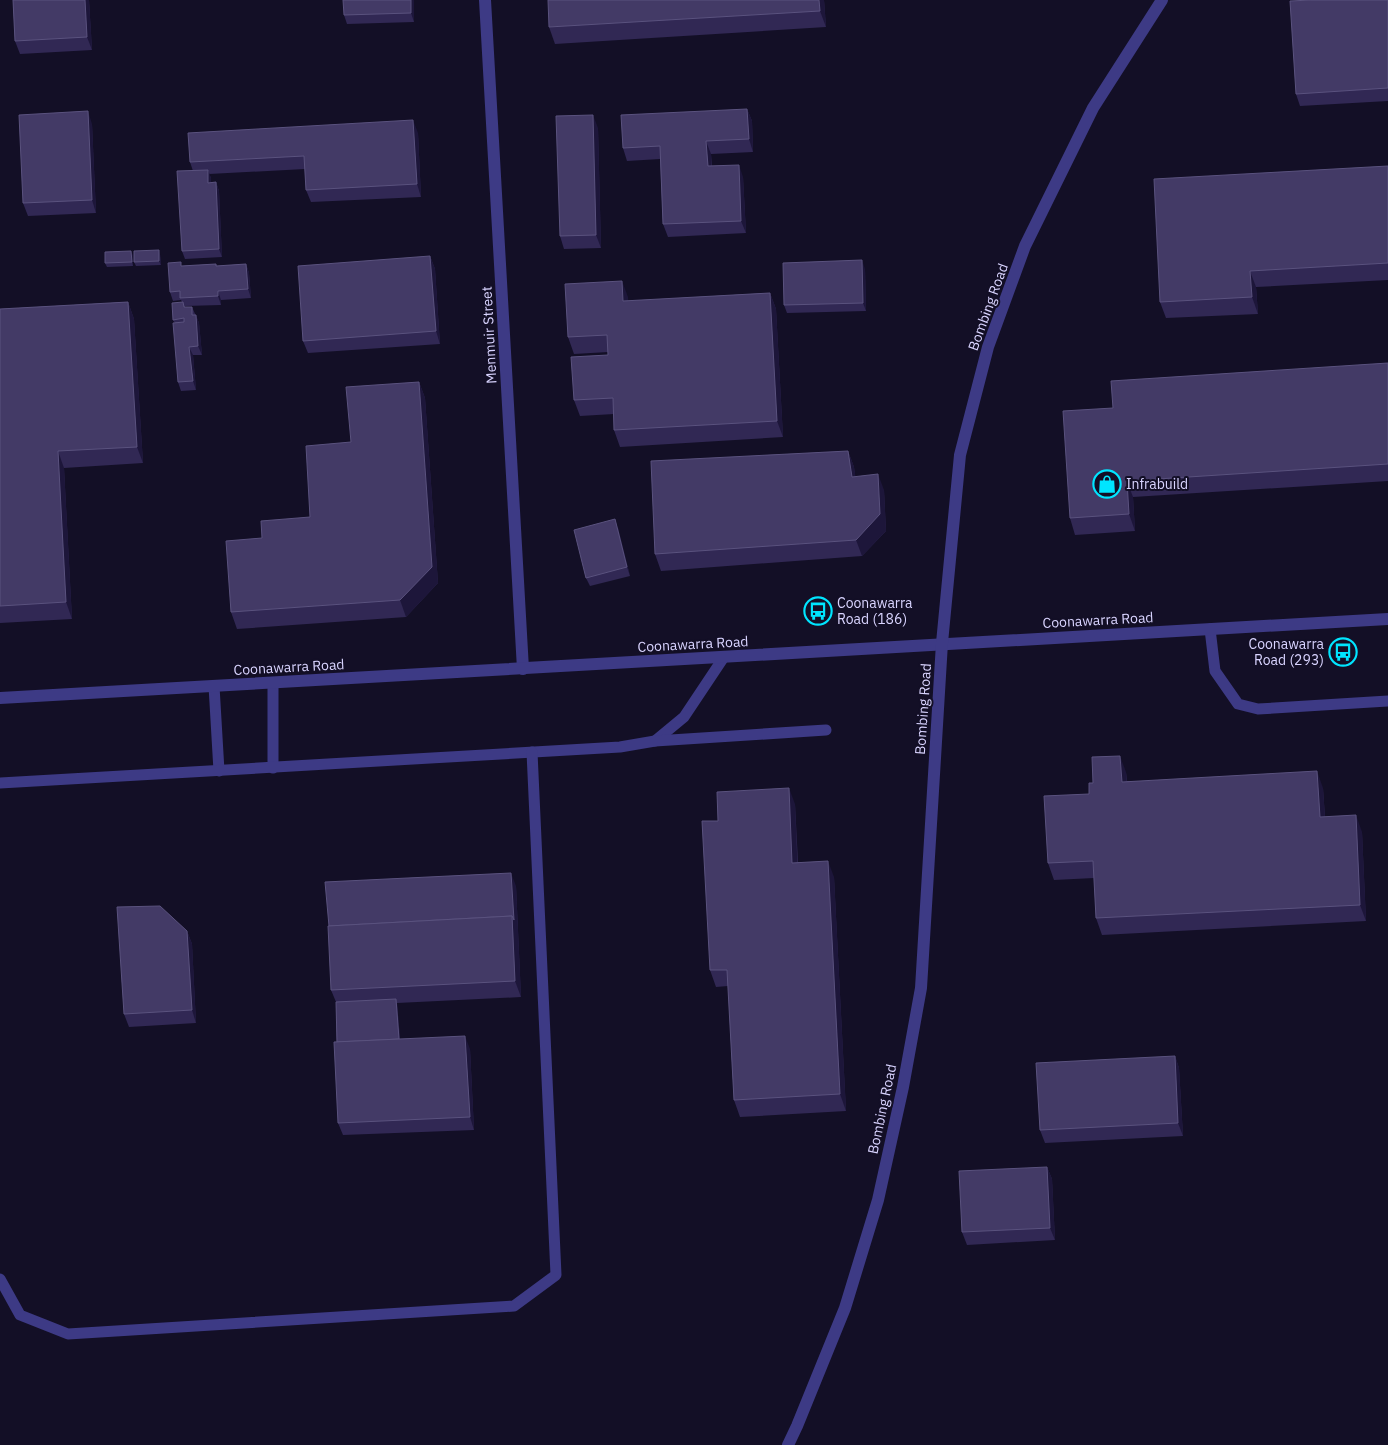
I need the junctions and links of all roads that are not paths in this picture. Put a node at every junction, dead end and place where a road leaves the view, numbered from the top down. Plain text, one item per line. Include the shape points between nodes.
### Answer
1 (484, 0) edge
2 (1162, 0) edge
3 (1388, 619) edge
4 (1210, 629) junction
5 (942, 644) junction
6 (724, 657) junction
7 (522, 669) junction
8 (273, 683) junction
9 (214, 686) junction
10 (0, 698) edge
11 (1388, 701) edge
12 (826, 730) dead end
13 (655, 741) junction
14 (532, 752) junction
15 (273, 768) junction
16 (219, 771) junction
17 (0, 783) edge
18 (0, 1279) edge
19 (788, 1445) edge

1 - 7 street, Menmuir Street
2 - 5 street, Bombing Road via 1093,108 1025,246 988,347 960,455
3 - 4 street, Coonawarra Road
4 - 5 street, Coonawarra Road
4 - 11 lane via 1215,671 1238,704 1258,709
5 - 6 street, Coonawarra Road
5 - 19 street, Bombing Road via 921,988 903,1086 878,1200 844,1308
6 - 7 street, Coonawarra Road
6 - 13 lane via 684,717
7 - 8 street, Coonawarra Road
8 - 9 street, Coonawarra Road
8 - 15 lane
9 - 10 street, Coonawarra Road
9 - 16 lane
12 - 13 lane
13 - 14 lane via 620,747
14 - 15 lane
14 - 18 lane via 556,1275 514,1306 68,1334 20,1315
15 - 16 lane
16 - 17 lane

